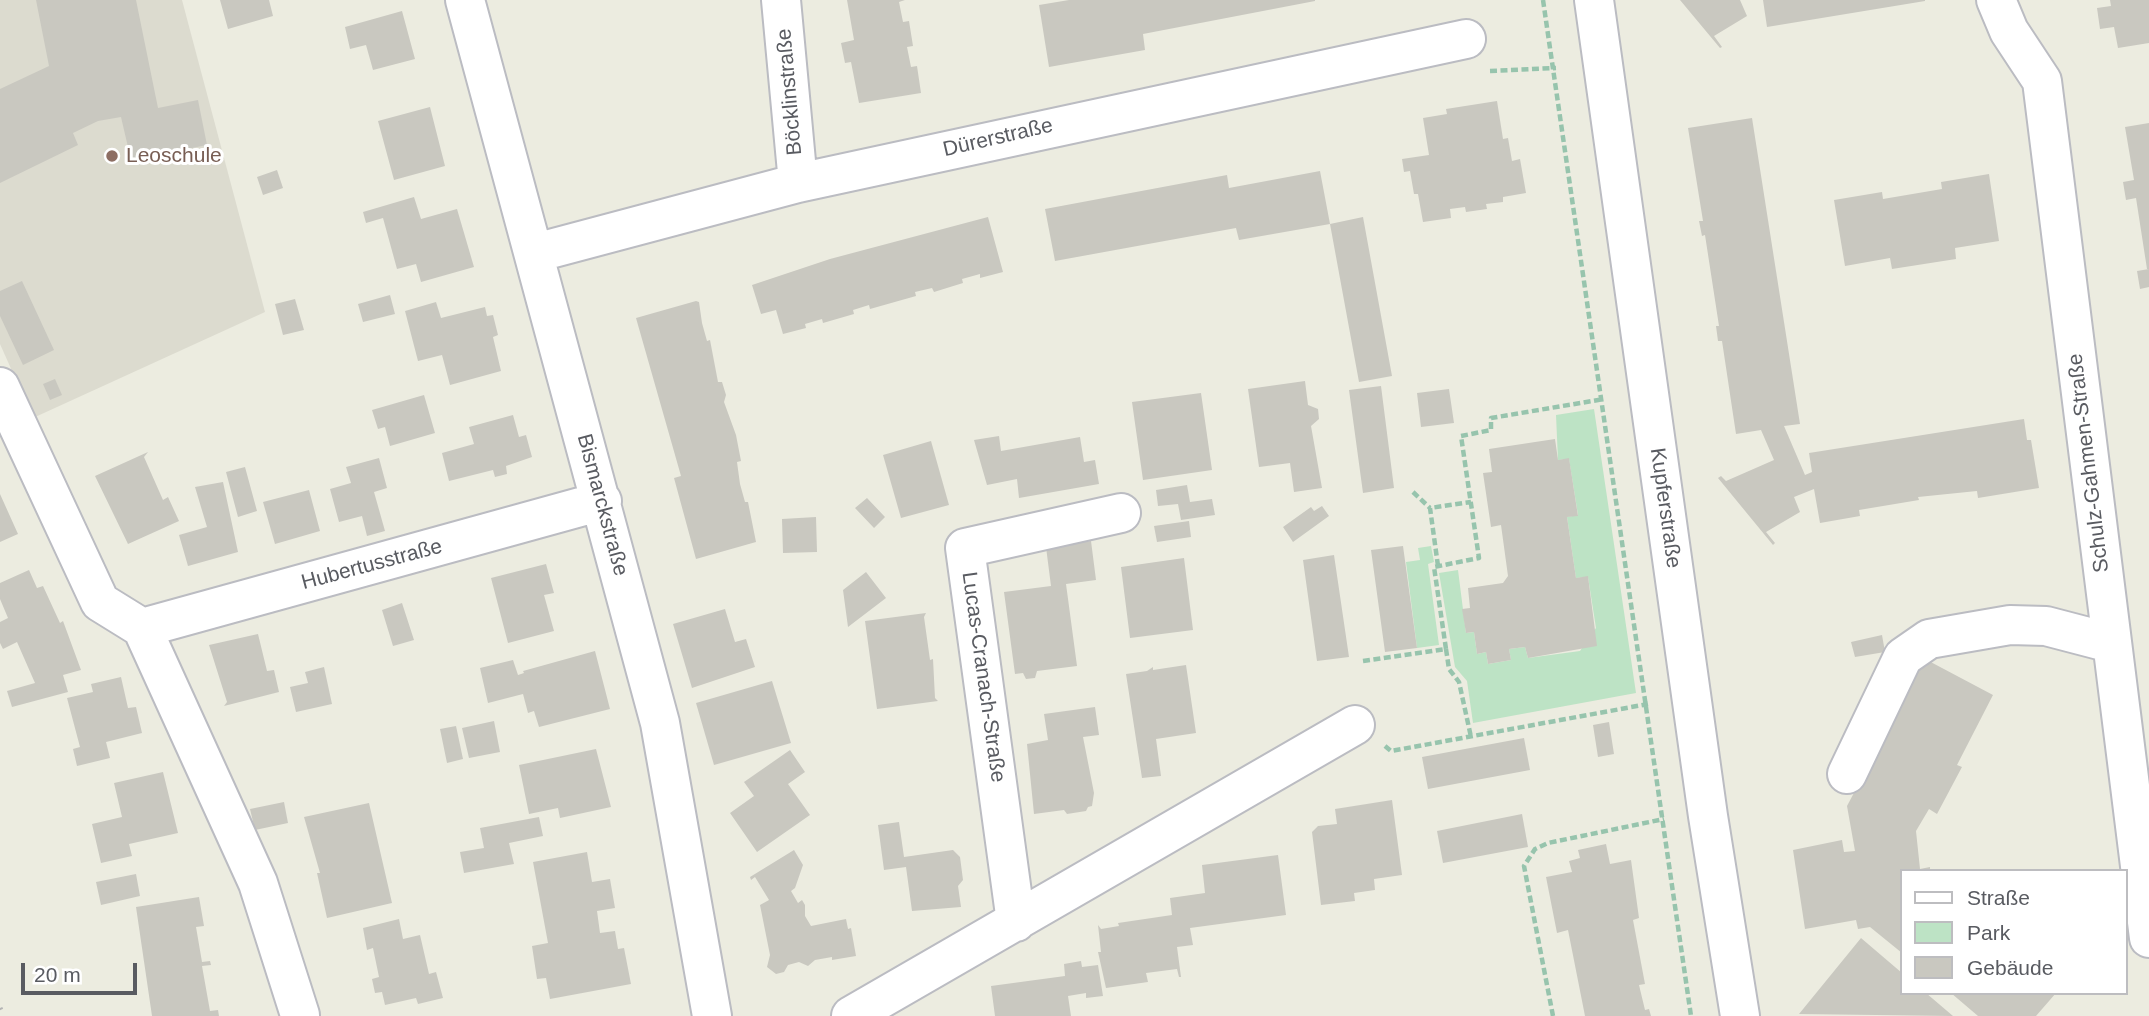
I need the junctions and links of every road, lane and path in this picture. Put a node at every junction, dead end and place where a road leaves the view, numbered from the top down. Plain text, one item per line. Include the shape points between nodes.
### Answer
1 (465, 0) edge
2 (781, 0) edge
3 (1543, 0) edge
4 (1594, 0) edge
5 (1996, 0) edge
6 (1465, 40) joint
7 (1556, 68) junction
8 (798, 183) junction
9 (535, 253) junction
10 (0, 387) edge
11 (1604, 399) junction
12 (1413, 492) dead end
13 (602, 501) junction
14 (1471, 502) junction
15 (1430, 508) junction
16 (1121, 513) dead end
17 (1438, 566) junction
18 (142, 628) junction
19 (2111, 643) junction
20 (1446, 649) junction
21 (1363, 661) dead end
22 (1648, 704) junction
23 (1355, 725) joint
24 (1471, 737) junction
25 (1847, 774) dead end
26 (1664, 819) junction
27 (1016, 922) junction
28 (2149, 938) edge
29 (300, 1015) edge
30 (712, 1016) edge
31 (851, 1016) edge
32 (1553, 1016) edge
33 (1691, 1016) edge
34 (1740, 1016) edge

1 - 9 street, Bismarckstraße
2 - 8 street, Böcklinstraße
3 - 7 path
4 - 34 street, Kupferstraße
5 - 19 street, Schulz-Gahmen-Straße via 2009,31 2042,81
6 - 7 path via 1485,71
6 - 8 street, Dürerstraße
7 - 11 path
8 - 9 street, Dürerstraße
9 - 13 street, Bismarckstraße
10 - 18 street via 100,603
11 - 14 path via 1491,418 1491,430 1461,436
11 - 22 path
12 - 15 path
13 - 18 street, Hubertusstraße
13 - 30 street, Bismarckstraße via 660,723
14 - 15 path
14 - 17 path via 1479,558
15 - 17 path
16 - 27 street, Lucas-Cranach-Straße via 965,548
17 - 20 path via 1434,568
18 - 29 street via 258,883
19 - 25 street via 2046,626 2010,625 1929,639 1903,657
19 - 28 street, Schulz-Gahmen-Straße
20 - 21 path
20 - 24 path via 1449,670 1460,681
22 - 24 path
22 - 26 path
23 - 24 path via 1391,751
23 - 27 street
26 - 32 path via 1548,843 1535,849 1524,866
26 - 33 path
27 - 31 street

